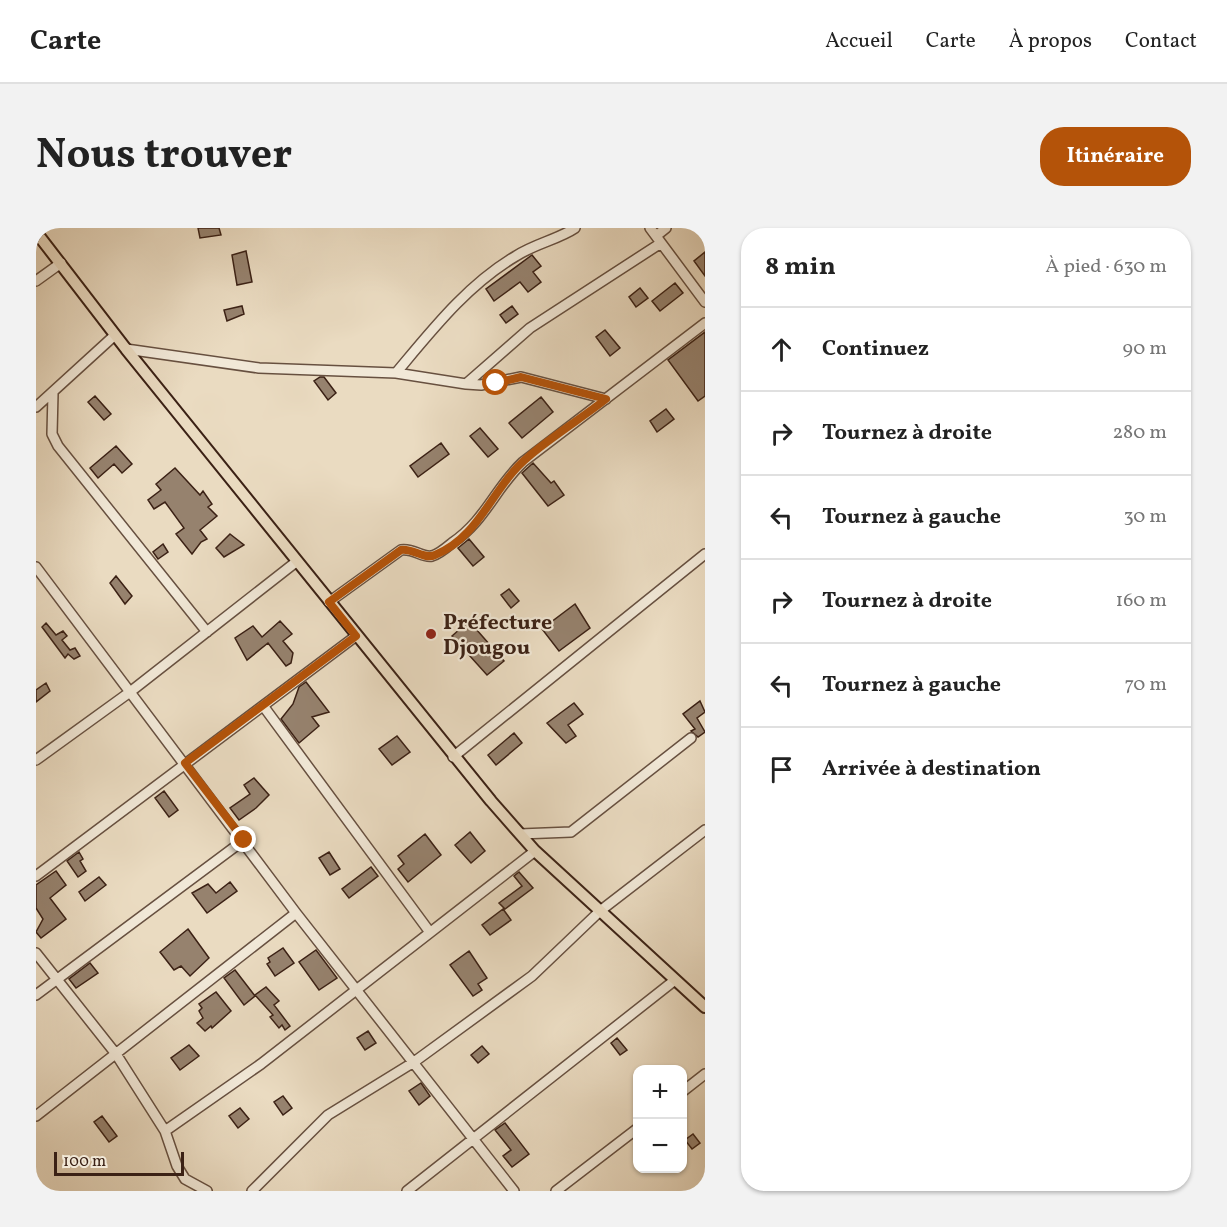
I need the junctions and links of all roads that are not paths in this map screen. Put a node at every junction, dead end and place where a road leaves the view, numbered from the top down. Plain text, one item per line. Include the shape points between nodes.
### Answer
1 (575, 228) edge
2 (666, 228) edge
3 (36, 232) edge
4 (656, 235) edge
5 (61, 262) junction
6 (36, 281) edge
7 (702, 291) edge
8 (705, 302) edge
9 (705, 323) edge
10 (115, 335) junction
11 (126, 349) junction
12 (396, 372) junction
13 (466, 384) junction
14 (53, 393) junction
15 (606, 399) junction
16 (36, 407) edge
17 (705, 554) edge
18 (296, 562) junction
19 (36, 567) edge
20 (329, 602) junction
21 (207, 632) junction
22 (356, 636) junction
23 (130, 692) junction
24 (264, 707) junction
25 (691, 738) dead end
26 (453, 757) junction
27 (36, 760) edge
28 (185, 763) junction
29 (705, 830) edge
30 (520, 834) junction
31 (244, 840) junction
32 (535, 850) junction
33 (36, 876) edge
34 (600, 911) junction
35 (296, 913) junction
36 (429, 931) junction
37 (36, 953) edge
38 (56, 979) junction
39 (675, 980) junction
40 (355, 988) junction
41 (36, 995) edge
42 (705, 1007) edge
43 (116, 1054) junction
44 (414, 1062) junction
45 (705, 1074) edge
46 (687, 1088) edge
47 (36, 1116) edge
48 (165, 1131) junction
49 (633, 1132) edge
50 (474, 1137) junction
51 (207, 1191) edge
52 (252, 1191) edge
53 (407, 1191) edge
54 (514, 1191) edge
55 (556, 1191) edge

1 - 12 street via 514,256 476,284
2 - 4 street
3 - 5 main road
4 - 7 street
4 - 13 street via 530,328
5 - 6 street
5 - 10 main road
7 - 8 street
9 - 15 street
10 - 11 main road
10 - 14 street
11 - 12 street via 259,368
11 - 18 main road
12 - 13 street
13 - 15 street via 521,377
14 - 16 street
14 - 21 street via 52,434 57,446
15 - 20 street via 513,472 471,531 435,555 427,556 411,548 401,550
17 - 26 street
18 - 20 main road
18 - 21 street
19 - 23 street
20 - 22 main road
21 - 23 street
22 - 24 street
22 - 26 main road
23 - 27 street
23 - 28 street
24 - 28 street
24 - 36 street
25 - 30 street via 571,832
26 - 30 main road
28 - 31 street
28 - 33 street
29 - 34 street
30 - 32 main road
31 - 35 street
31 - 38 street
32 - 34 main road
32 - 36 street
34 - 39 main road
34 - 44 street via 532,976
35 - 40 street
35 - 43 street
36 - 40 street
37 - 38 street
38 - 41 street
38 - 43 street
39 - 42 main road
39 - 50 street
40 - 44 street
40 - 48 street via 261,1065
43 - 47 street
43 - 48 street
44 - 50 street
44 - 52 street via 327,1115
45 - 46 street
48 - 51 street via 185,1179
49 - 55 street
50 - 53 street
50 - 54 street

